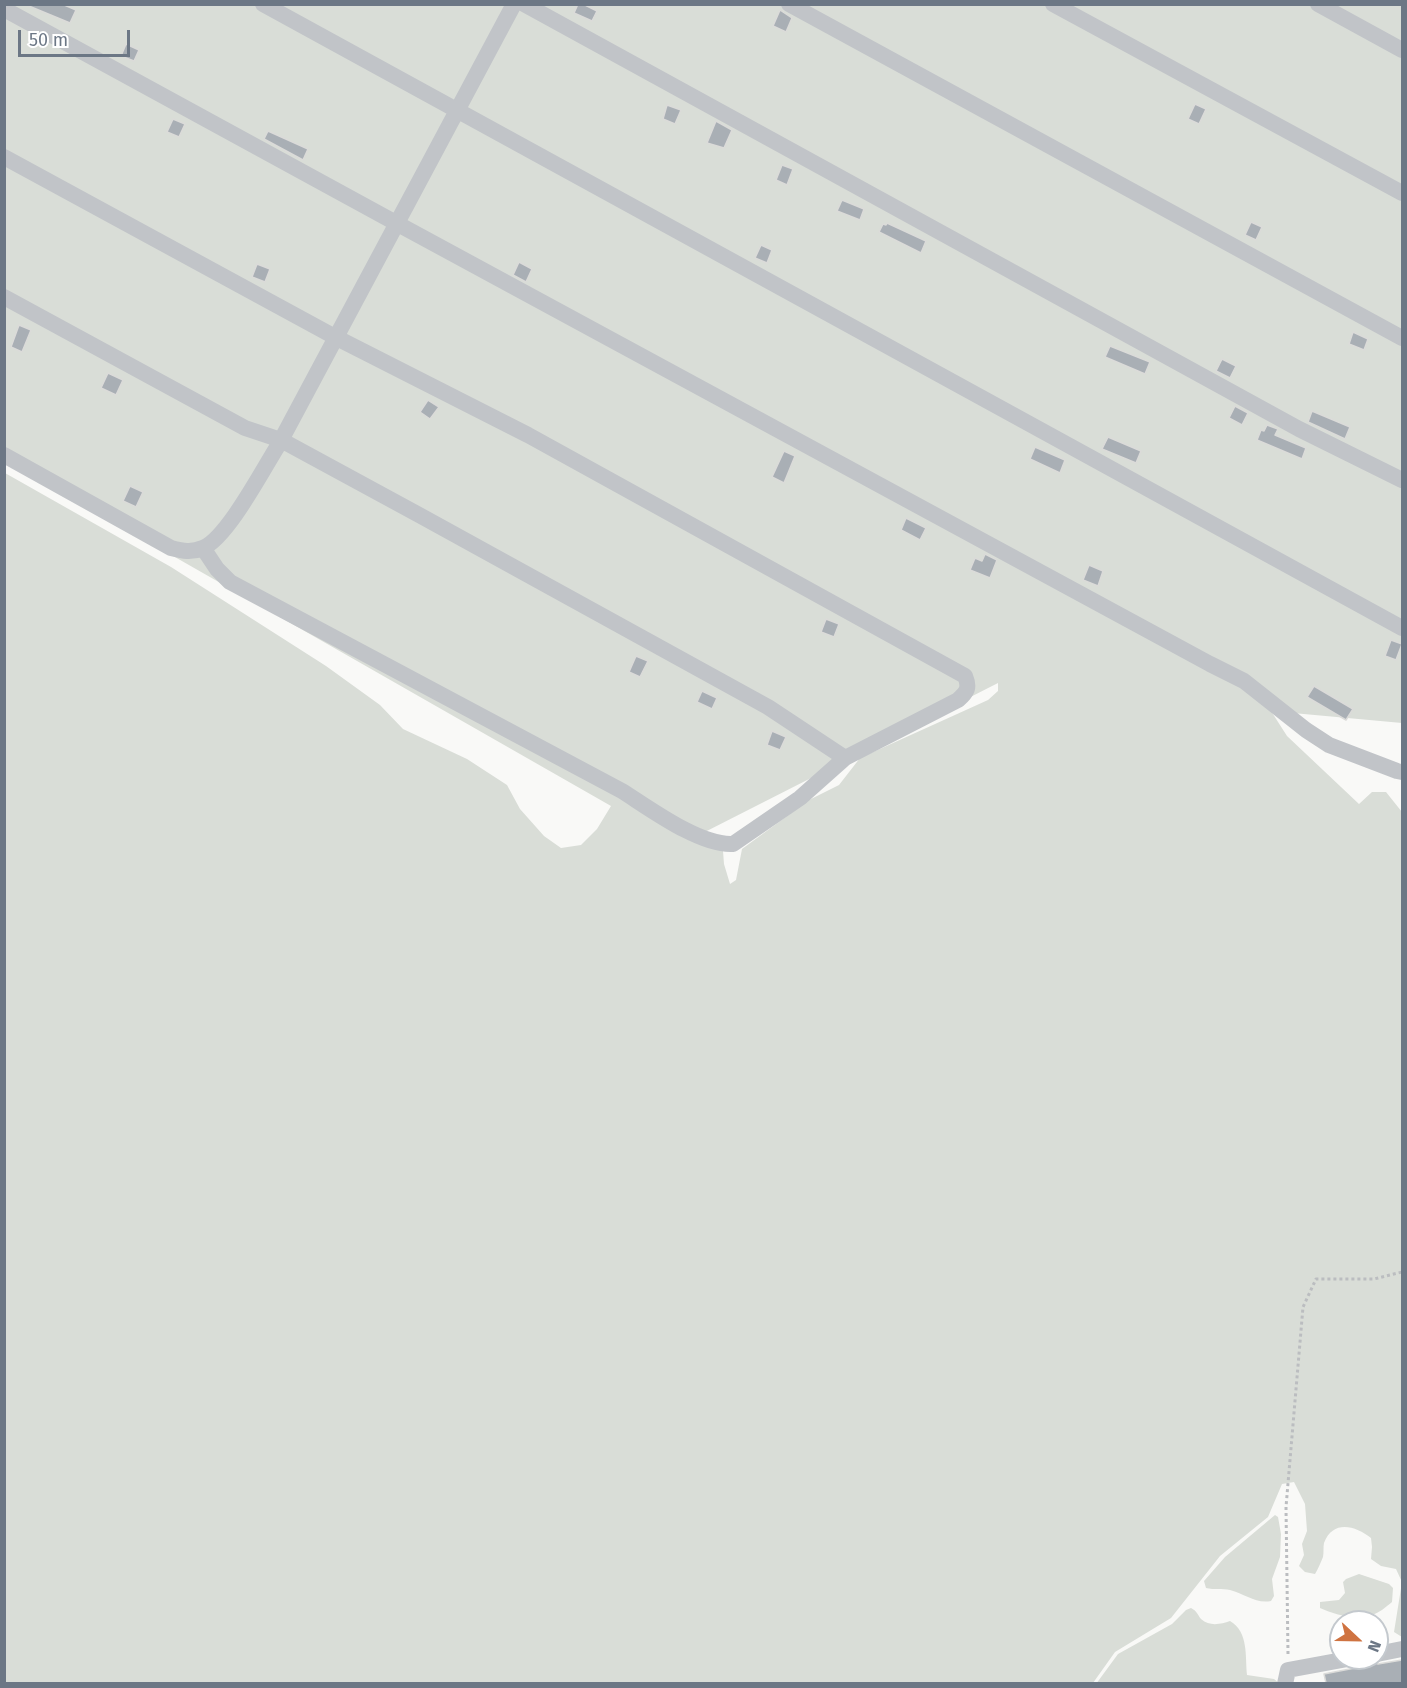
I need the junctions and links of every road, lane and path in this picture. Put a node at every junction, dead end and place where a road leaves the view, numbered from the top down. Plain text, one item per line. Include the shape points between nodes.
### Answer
1 (263, 4) edge
2 (514, 4) edge
3 (525, 4) edge
4 (789, 4) edge
5 (1053, 4) edge
6 (1318, 4) edge
7 (4, 9) edge
8 (1402, 50) edge
9 (457, 111) junction
10 (4, 157) edge
11 (1402, 193) edge
12 (396, 224) junction
13 (4, 297) edge
14 (335, 337) junction
15 (1402, 338) edge
16 (281, 440) junction
17 (4, 455) edge
18 (1402, 480) edge
19 (203, 548) junction
20 (1402, 628) edge
21 (845, 758) junction
22 (1402, 772) edge
23 (1402, 1272) edge
24 (1329, 1665) edge
25 (1286, 1677) edge

1 - 9 street
2 - 9 street
3 - 18 street via 1299,429
4 - 15 street
5 - 11 street
6 - 8 street
7 - 12 street
9 - 12 street
9 - 20 street
10 - 14 street
12 - 14 street
12 - 22 street via 1244,681 1329,745
13 - 16 street via 245,428
14 - 16 street
14 - 21 street via 528,435 965,676 969,685 958,700
16 - 19 street via 222,532
16 - 21 street via 768,707
17 - 19 street via 171,548 187,552
19 - 21 street via 230,582 622,791 667,819 724,845 733,844 800,798
23 - 25 path via 1374,1279 1316,1279 1303,1307 1286,1507
24 - 25 street

